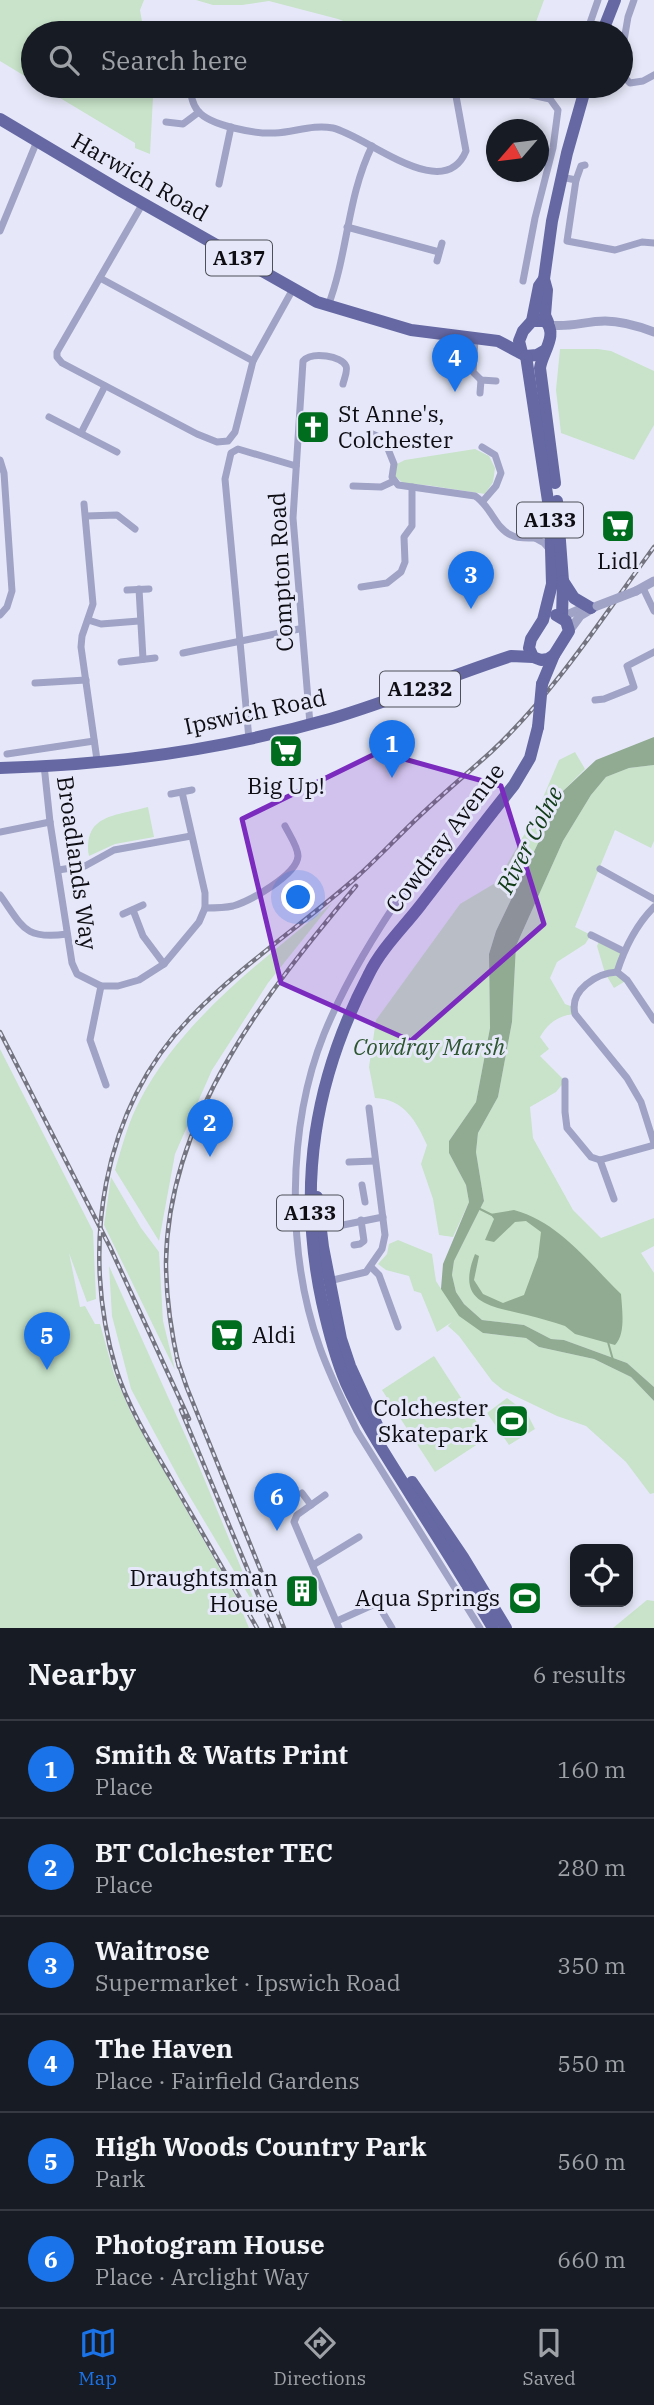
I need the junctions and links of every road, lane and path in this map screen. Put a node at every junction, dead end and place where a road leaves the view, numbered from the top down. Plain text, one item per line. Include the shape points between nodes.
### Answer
1 (598, 0) edge
2 (634, 0) edge
3 (614, 5) edge
4 (628, 17) junction
5 (591, 21) edge
6 (627, 21) edge
7 (654, 75) edge
8 (643, 81) junction
9 (633, 82) edge
10 (646, 90) dead end
11 (192, 98) edge
12 (456, 98) edge
13 (545, 98) edge
14 (583, 98) edge
15 (199, 112) junction
16 (0, 119) edge
17 (172, 125) dead end
18 (231, 127) junction
19 (37, 141) junction
20 (372, 146) junction
21 (553, 148) junction
22 (567, 152) junction
23 (585, 165) dead end
24 (561, 177) junction
25 (576, 180) junction
26 (219, 184) dead end
27 (143, 203) junction
28 (347, 227) junction
29 (0, 231) edge
30 (442, 243) dead end
31 (654, 243) edge
32 (439, 252) junction
33 (437, 261) dead end
34 (100, 278) junction
35 (544, 279) junction
36 (523, 281) dead end
37 (293, 289) junction
38 (328, 306) junction
39 (532, 321) junction
40 (549, 324) junction
41 (569, 326) junction
42 (654, 332) edge
43 (522, 334) junction
44 (475, 339) junction
45 (498, 341) junction
46 (547, 346) junction
47 (524, 354) junction
48 (253, 361) junction
49 (481, 380) junction
50 (496, 380) dead end
51 (343, 384) dead end
52 (105, 386) junction
53 (480, 393) dead end
54 (49, 417) dead end
55 (81, 433) junction
56 (370, 433) dead end
57 (394, 438) dead end
58 (386, 442) junction
59 (482, 447) dead end
60 (502, 450) dead end
61 (117, 452) dead end
62 (495, 455) junction
63 (0, 460) edge
64 (296, 466) junction
65 (394, 481) junction
66 (353, 486) dead end
67 (412, 487) junction
68 (483, 501) junction
69 (84, 505) dead end
70 (131, 513) dead end
71 (86, 516) junction
72 (124, 521) junction
73 (551, 528) junction
74 (135, 530) dead end
75 (535, 538) junction
76 (552, 554) junction
77 (563, 581) junction
78 (654, 581) edge
79 (373, 586) junction
80 (361, 587) dead end
81 (139, 589) junction
82 (149, 589) dead end
83 (639, 589) junction
84 (127, 590) dead end
85 (374, 596) dead end
86 (592, 608) junction
87 (654, 611) edge
88 (0, 615) edge
89 (562, 617) junction
90 (88, 620) junction
91 (543, 620) junction
92 (139, 621) junction
93 (299, 629) dead end
94 (569, 631) junction
95 (531, 639) junction
96 (240, 641) junction
97 (654, 652) edge
98 (183, 653) dead end
99 (554, 655) junction
100 (511, 656) junction
101 (155, 658) dead end
102 (534, 658) junction
103 (143, 659) junction
104 (121, 663) dead end
105 (86, 680) junction
106 (542, 682) junction
107 (36, 683) dead end
108 (595, 700) dead end
109 (310, 724) junction
110 (249, 739) junction
111 (16, 741) dead end
112 (94, 741) junction
113 (18, 752) junction
114 (7, 754) dead end
115 (97, 760) junction
116 (44, 765) junction
117 (0, 768) edge
118 (192, 790) dead end
119 (182, 792) junction
120 (171, 794) dead end
121 (50, 822) junction
122 (285, 825) dead end
123 (0, 832) edge
124 (191, 836) junction
125 (291, 838) junction
126 (281, 843) dead end
127 (600, 869) dead end
128 (58, 870) junction
129 (408, 885) dead end
130 (0, 895) edge
131 (654, 899) edge
132 (143, 905) dead end
133 (654, 907) edge
134 (205, 908) junction
135 (133, 910) junction
136 (123, 914) dead end
137 (67, 934) junction
138 (591, 935) dead end
139 (624, 951) junction
140 (164, 964) junction
141 (357, 965) junction
142 (370, 972) junction
143 (617, 972) junction
144 (101, 986) junction
145 (654, 1020) edge
146 (110, 1064) dead end
147 (100, 1068) junction
148 (565, 1081) dead end
149 (106, 1085) dead end
150 (556, 1092) dead end
151 (565, 1093) junction
152 (369, 1108) dead end
153 (298, 1143) junction
154 (654, 1144) edge
155 (312, 1145) junction
156 (600, 1160) junction
157 (375, 1161) junction
158 (349, 1162) dead end
159 (303, 1182) junction
160 (610, 1188) junction
161 (380, 1190) junction
162 (601, 1192) dead end
163 (614, 1199) dead end
164 (365, 1202) dead end
165 (383, 1217) junction
166 (360, 1220) junction
167 (338, 1226) dead end
168 (354, 1245) dead end
169 (371, 1267) junction
170 (324, 1283) junction
171 (398, 1327) dead end
172 (352, 1396) junction
173 (302, 1493) dead end
174 (325, 1495) dead end
175 (311, 1505) junction
176 (356, 1542) dead end
177 (313, 1565) junction
178 (386, 1598) dead end
179 (377, 1603) junction
180 (338, 1624) edge
181 (393, 1628) edge
182 (480, 1628) edge
183 (493, 1628) edge
184 (506, 1628) edge

1 - 5 street
2 - 4 street
3 - 4 street
4 - 6 street
7 - 8 street
8 - 9 street
8 - 10 street
11 - 15 street
12 - 20 street via 466,141 463,157 452,169 435,172 420,168
13 - 21 street via 558,110
14 - 22 main road
15 - 17 street via 188,122
15 - 18 street
16 - 19 main road, Harwich Road / A137
18 - 20 street via 265,134 321,126 351,134
18 - 26 street via 226,172
19 - 27 main road, Harwich Road / A137
19 - 29 street
20 - 28 street via 359,173
21 - 22 street
21 - 36 street
22 - 24 main road
23 - 25 street
24 - 25 street
24 - 35 main road
25 - 31 street via 568,241 615,250
27 - 34 street
27 - 37 main road, Harwich Road / A137
28 - 32 street
28 - 38 street
30 - 32 street
32 - 33 street
34 - 48 street
34 - 52 street via 57,357
35 - 39 main road via 538,286
35 - 40 main road
37 - 38 main road, Harwich Road / A137
37 - 48 street
38 - 44 main road, Harwich Road / A137 via 411,330
39 - 40 main road
39 - 43 main road
40 - 41 street
40 - 46 main road
41 - 42 street via 605,321
41 - 46 street
43 - 45 main road, Harwich Road / A137
43 - 47 main road via 519,344
44 - 45 main road, Harwich Road / A137
44 - 49 street via 473,372
45 - 47 main road, Harwich Road / A137
46 - 47 main road via 534,356
46 - 77 main road, A133 via 540,368
47 - 73 main road, A133 via 538,420
48 - 52 street via 235,432 228,441 216,442 197,434
49 - 50 street
49 - 53 street
51 - 64 street, Compton Road via 347,370 340,360 316,354 303,361
52 - 55 street
54 - 55 street
55 - 61 street
56 - 58 street
57 - 58 street
58 - 65 street
59 - 62 street
60 - 62 street
62 - 68 street via 501,473
63 - 88 street via 12,582 7,607
64 - 96 street via 245,450 234,450 229,459 225,486
64 - 109 street, Compton Road via 293,518
65 - 66 street via 381,487
65 - 67 street
67 - 68 street
67 - 79 street via 412,526 404,537 405,562 387,583
68 - 75 street via 504,531
69 - 71 street
70 - 72 street
71 - 72 street via 112,514
71 - 90 street via 93,604
72 - 74 street
73 - 75 street
73 - 76 main road, A133
75 - 76 street
76 - 91 main road, A133 via 552,590
77 - 86 main road via 574,598
77 - 89 main road, A133
78 - 83 street
79 - 80 street
79 - 85 street
81 - 82 street
81 - 84 street
81 - 92 street
83 - 86 street, bridge
83 - 87 street
86 - 89 street
86 - 94 street
89 - 91 main road via 552,615
89 - 94 main road, A133
90 - 92 street via 101,624
90 - 105 street via 81,647
91 - 95 main road, A133
92 - 103 street
93 - 96 street
94 - 99 main road, A133
95 - 100 main road, Ipswich Road / A1232
95 - 102 main road, A133 via 529,649
96 - 98 street
96 - 110 street
97 - 108 street via 627,666 634,688
99 - 102 main road via 546,660
99 - 106 main road, Cowdray Avenue / A133
100 - 102 main road, Ipswich Road / A1232
100 - 109 main road, Ipswich Road / A1232
101 - 103 street
102 - 106 main road, Cowdray Avenue / A133
103 - 104 street
105 - 107 street
105 - 112 street
106 - 142 main road, Cowdray Avenue / A133, bridge via 530,758 514,785
109 - 110 main road, Ipswich Road / A1232
110 - 115 main road, Ipswich Road / A1232
111 - 113 street
112 - 113 street
112 - 115 street
113 - 114 street
115 - 116 main road, Ipswich Road / A1232
116 - 117 main road, Ipswich Road / A1232
116 - 121 street, Broadlands Way
118 - 119 street
119 - 120 street
119 - 124 street
121 - 123 street
121 - 128 street, Broadlands Way
122 - 125 street
124 - 128 street via 114,850 85,866
124 - 134 street
125 - 126 street
125 - 134 street via 298,854 288,875 245,901
127 - 131 street via 612,880
128 - 137 street, Broadlands Way
129 - 141 street, Cowdray Avenue
130 - 137 street via 30,933 48,937
132 - 135 street
133 - 139 street
134 - 140 street
135 - 136 street
135 - 140 street via 143,936
137 - 144 street, Broadlands Way via 77,974
138 - 139 street via 598,943
139 - 143 street
140 - 144 street via 130,984
141 - 142 street
141 - 153 street, Cowdray Avenue via 321,1044
142 - 155 main road, Cowdray Avenue / A133 via 337,1042
143 - 145 street
143 - 154 street via 592,980 576,995 573,1007 641,1102
144 - 147 street via 90,1040
146 - 147 street
147 - 149 street
148 - 151 street
150 - 151 street
151 - 156 street via 567,1128 591,1157
152 - 157 street
153 - 155 street
153 - 159 street, Cowdray Avenue
154 - 156 street
155 - 159 main road, Cowdray Avenue / A133
155 - 170 main road, Cowdray Avenue / A133
156 - 160 street
157 - 158 street
157 - 161 street
159 - 170 main road, Cowdray Avenue / A133
159 - 172 street, Cowdray Avenue via 297,1234 304,1289 319,1346
160 - 162 street
160 - 163 street
161 - 164 street via 363,1189
161 - 165 street
165 - 166 street
165 - 169 street via 382,1249
166 - 167 street
166 - 168 street via 364,1241
169 - 170 street
169 - 171 street via 379,1275
170 - 172 main road, Cowdray Avenue / A133
172 - 182 street, Cowdray Avenue via 357,1431
172 - 183 main road, Cowdray Avenue / A133
172 - 184 main road, Cowdray Avenue / A133 via 461,1553
173 - 175 street
174 - 175 street
175 - 177 street via 294,1522
176 - 177 street
177 - 180 street
178 - 179 street
179 - 180 street
179 - 181 street

